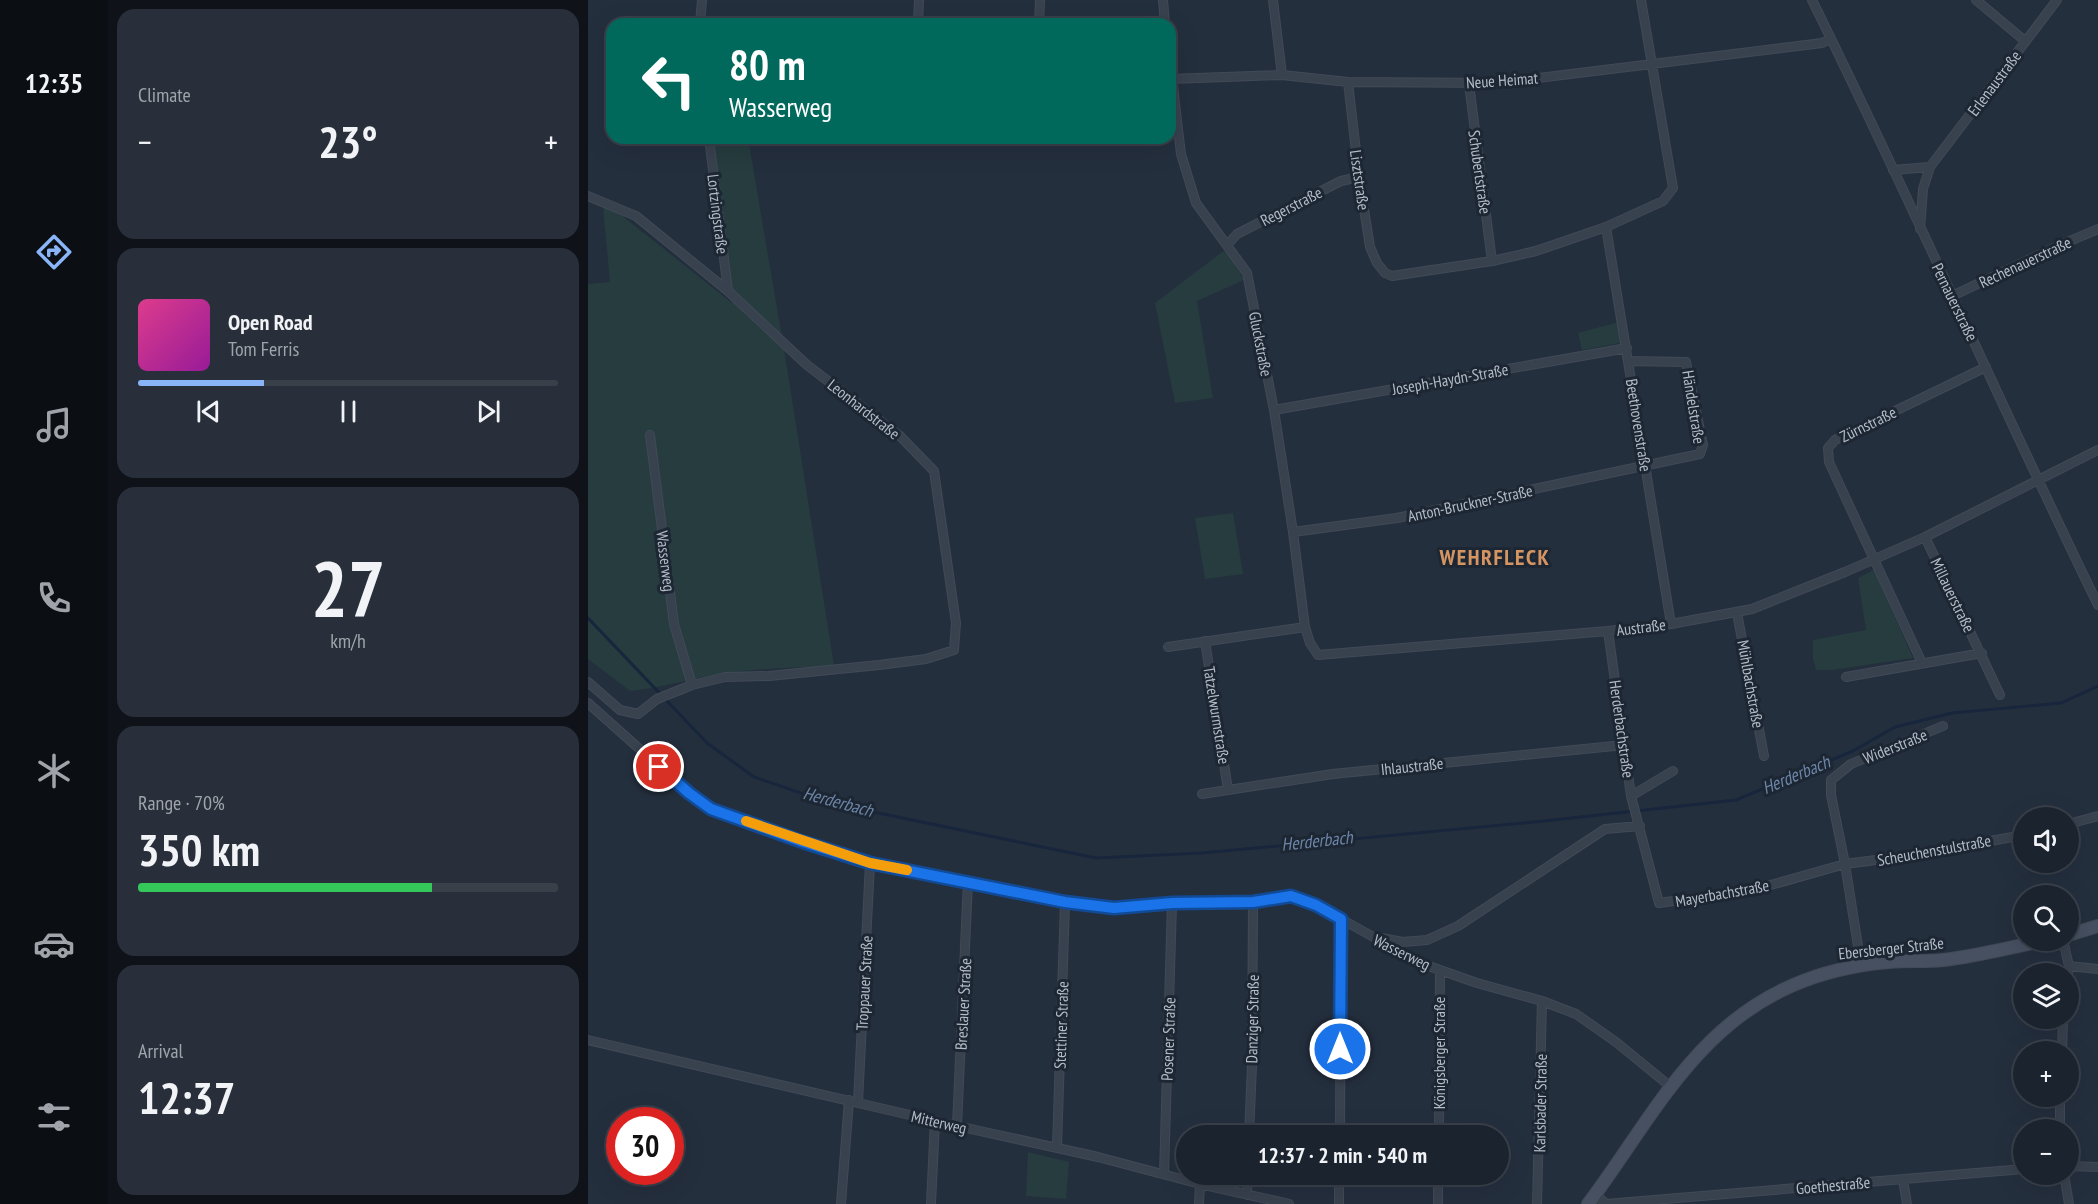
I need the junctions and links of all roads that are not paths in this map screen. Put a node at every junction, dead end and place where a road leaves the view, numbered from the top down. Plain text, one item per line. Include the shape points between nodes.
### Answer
1 (702, 0) edge
2 (918, 0) edge
3 (1040, 0) edge
4 (1163, 0) edge
5 (1273, 0) edge
6 (1641, 0) edge
7 (1812, 0) edge
8 (1976, 0) edge
9 (2057, 0) edge
10 (700, 18) edge
11 (918, 18) edge
12 (1039, 18) edge
13 (1165, 18) edge
14 (1832, 39) junction
15 (2025, 41) junction
16 (1651, 63) junction
17 (1282, 75) junction
18 (1176, 79) edge
19 (1348, 82) junction
20 (1469, 84) junction
21 (1176, 116) edge
22 (710, 144) edge
23 (1930, 167) junction
24 (1893, 170) junction
25 (1359, 177) junction
26 (588, 196) edge
27 (1606, 227) junction
28 (1920, 229) junction
29 (2098, 229) edge
30 (1228, 244) junction
31 (1492, 261) junction
32 (728, 291) junction
33 (1952, 296) junction
34 (1627, 348) junction
35 (1629, 361) junction
36 (1986, 367) junction
37 (1274, 410) junction
38 (650, 435) dead end
39 (2098, 450) edge
40 (1645, 466) junction
41 (2036, 479) junction
42 (1293, 532) junction
43 (1925, 537) junction
44 (1874, 558) junction
45 (2098, 604) edge
46 (1737, 613) junction
47 (1671, 624) junction
48 (1305, 627) junction
49 (1608, 630) junction
50 (1205, 641) junction
51 (1168, 647) dead end
52 (1982, 653) junction
53 (1922, 663) junction
54 (1846, 677) dead end
55 (588, 682) edge
56 (692, 686) junction
57 (2000, 695) dead end
58 (588, 703) edge
59 (1942, 726) dead end
60 (1624, 745) junction
61 (1764, 756) dead end
62 (1673, 771) dead end
63 (1228, 790) junction
64 (1202, 794) dead end
65 (1632, 797) junction
66 (2098, 816) edge
67 (2079, 821) edge
68 (1639, 825) junction
69 (2013, 837) edge
70 (870, 863) junction
71 (1845, 864) junction
72 (968, 881) junction
73 (1065, 902) junction
74 (1253, 902) junction
75 (1172, 903) junction
76 (1341, 919) junction
77 (2098, 926) edge
78 (2079, 932) edge
79 (1371, 937) junction
80 (2013, 947) edge
81 (1861, 965) junction
82 (2098, 969) edge
83 (1440, 970) junction
84 (2079, 970) edge
85 (1542, 1001) junction
86 (588, 1040) edge
87 (1671, 1087) junction
88 (854, 1102) junction
89 (935, 1121) junction
90 (1249, 1125) edge
91 (1340, 1125) edge
92 (1439, 1125) edge
93 (957, 1126) junction
94 (1058, 1147) junction
95 (2079, 1166) edge
96 (2098, 1167) edge
97 (2013, 1170) edge
98 (1164, 1174) junction
99 (1176, 1177) edge
100 (1903, 1180) junction
101 (1200, 1185) edge
102 (1205, 1185) edge
103 (1247, 1185) edge
104 (1339, 1185) edge
105 (1438, 1185) edge
106 (2065, 1185) edge
107 (1247, 1194) junction
108 (1592, 1199) edge
109 (1697, 1201) edge
110 (1284, 1203) edge
111 (841, 1204) edge
112 (931, 1204) edge
113 (1199, 1204) edge
114 (1339, 1204) edge
115 (1438, 1204) edge
116 (1537, 1204) edge
117 (1907, 1204) edge
118 (2068, 1204) edge

1 - 10 street
2 - 11 street
3 - 12 street
4 - 13 street
5 - 17 street
6 - 16 street
7 - 14 street, Pernauerstraße
8 - 15 street
9 - 15 street, Erlenaustraße
14 - 16 street, Neue Heimat
14 - 24 street, Pernauerstraße
15 - 23 street, Erlenaustraße
16 - 20 street, Neue Heimat
16 - 27 street via 1672,188 1663,201
17 - 18 street, Neue Heimat
17 - 19 street, Neue Heimat
19 - 20 street, Neue Heimat
19 - 25 street, Lisztstraße
20 - 31 street, Schubertstraße
21 - 30 street, Gluckstraße via 1181,154 1196,203
22 - 32 street, Lortzingstraße
23 - 24 street
23 - 28 street, Erlenaustraße via 1923,189
24 - 28 street, Pernauerstraße
25 - 30 street, Regerstraße via 1341,181 1237,234
25 - 31 street, Lisztstraße via 1370,247 1385,273 1392,276
26 - 32 street, Leonhardstraße via 636,216
27 - 31 street
27 - 34 street, Beethovenstraße
28 - 33 street, Pernauerstraße
29 - 33 street, Rechenauerstraße
30 - 37 street, Gluckstraße via 1247,273
32 - 56 street, Leonhardstraße via 807,365 900,436 934,471 956,623 954,650 926,659 725,677
33 - 36 street, Pernauerstraße
34 - 35 street, Beethovenstraße
34 - 37 street, Joseph-Haydn-Straße
35 - 40 street, Beethovenstraße
35 - 40 street, Händelstraße via 1686,362 1703,445 1700,454
36 - 41 street, Pernauerstraße
36 - 44 street, Zürnstraße via 1834,440 1828,448 1829,462
37 - 42 street, Gluckstraße
38 - 56 street, Wasserweg via 674,624
39 - 41 street, Austraße
40 - 42 street, Anton-Bruckner-Straße via 1397,518
40 - 47 street, Beethovenstraße
41 - 43 street, Austraße
41 - 45 street, Pernauerstraße
42 - 48 street, Gluckstraße
43 - 44 street, Austraße
43 - 52 street, Millauerstraße
44 - 46 street, Austraße via 1763,606
44 - 53 street
46 - 47 street, Austraße
46 - 61 street, Mühlbachstraße
47 - 49 street, Austraße
48 - 49 street, Austraße via 1318,655
48 - 50 street
49 - 60 street, Herderbachstraße
50 - 51 street
50 - 63 street, Tatzelwurmstraße
52 - 53 street, Millauerstraße
52 - 57 street, Millauerstraße
53 - 54 street, Millauerstraße
55 - 56 street via 620,710 638,714 657,699
58 - 70 street, Wasserweg via 711,809
59 - 71 street, Widerstraße via 1851,764 1831,780
60 - 63 street, Ihlaustraße via 1333,774
60 - 65 street, Herderbachstraße
62 - 65 street
63 - 64 street, Ihlaustraße
65 - 68 street, Herderbachstraße
66 - 67 street
68 - 71 street, Mayerbachstraße via 1659,903 1753,890
68 - 79 street via 1605,829 1458,926 1427,940 1403,942
69 - 71 street, Scheuchenstulstraße
70 - 72 street, Wasserweg
70 - 88 street, Troppauer Straße
71 - 81 street
72 - 73 street, Wasserweg
72 - 93 street, Breslauer Straße
73 - 75 street, Wasserweg via 1114,908
73 - 94 street, Stettiner Straße
74 - 75 street, Wasserweg
74 - 76 street, Wasserweg via 1291,896
74 - 90 street, Danziger Straße
75 - 98 street, Posener Straße
76 - 79 street, Wasserweg
76 - 91 street
77 - 78 street
79 - 83 street, Wasserweg
80 - 81 street, Ebersberger Straße via 1945,960
81 - 87 street, Ebersberger Straße via 1787,986 1748,1010 1711,1041
82 - 84 street
83 - 85 street, Wasserweg
83 - 92 street, Königsberger Straße
85 - 87 street, Wasserweg via 1576,1014
85 - 116 street, Karlsbader Straße
86 - 88 street, Mitterweg
87 - 108 street, Ebersberger Straße
88 - 89 street, Mitterweg
88 - 111 street, Troppauer Straße
89 - 93 street, Mitterweg
89 - 112 street
93 - 94 street, Mitterweg
94 - 98 street, Mitterweg
95 - 96 street
97 - 100 street, Goethestraße
98 - 99 street, Mitterweg
100 - 109 street, Goethestraße
100 - 117 street
101 - 113 street
102 - 107 street, Mitterweg
103 - 107 street
104 - 114 street
105 - 115 street
106 - 118 street
107 - 110 street, Mitterweg
108 - 109 street, Goethestraße via 1606,1204

